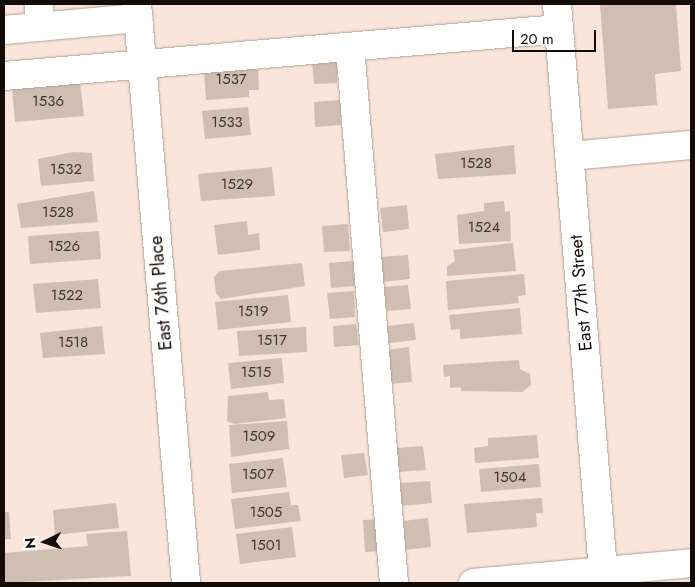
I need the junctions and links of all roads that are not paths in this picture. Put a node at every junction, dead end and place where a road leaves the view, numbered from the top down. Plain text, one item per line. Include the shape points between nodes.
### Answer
1 (138, 11) edge
2 (39, 15) edge
3 (558, 16) edge
4 (4, 30) edge
5 (350, 47) junction
6 (142, 64) junction
7 (4, 76) edge
8 (691, 145) edge
9 (570, 156) junction
10 (691, 563) edge
11 (604, 577) edge
12 (186, 583) edge
13 (394, 583) edge
14 (473, 583) edge

1 - 2 street
1 - 6 street, East 76th Place
2 - 4 street
3 - 5 street
3 - 9 street, East 77th Street
5 - 6 street
5 - 13 street
6 - 7 street
6 - 12 street, East 76th Place
8 - 9 street
9 - 11 street, East 77th Street
10 - 11 street
11 - 14 street

